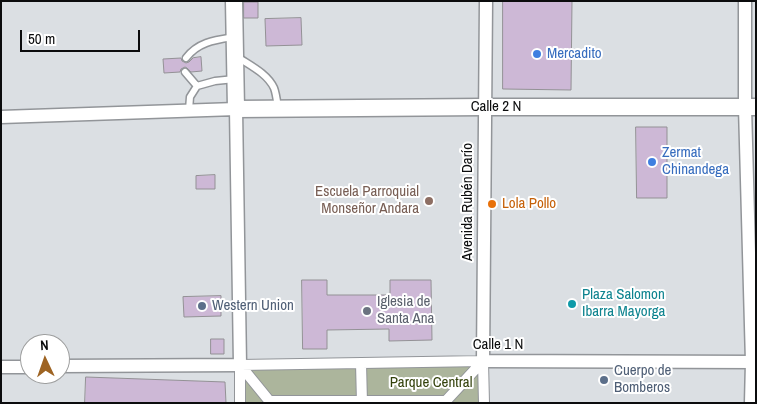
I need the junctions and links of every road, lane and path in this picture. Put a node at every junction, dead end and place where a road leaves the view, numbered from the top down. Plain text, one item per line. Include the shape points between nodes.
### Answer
1 (234, 1) edge
2 (486, 1) edge
3 (745, 1) edge
4 (235, 37) junction
5 (235, 56) junction
6 (186, 58) dead end
7 (186, 72) dead end
8 (236, 79) junction
9 (197, 86) junction
10 (484, 107) junction
11 (751, 107) edge
12 (236, 109) junction
13 (278, 109) junction
14 (188, 110) junction
15 (1, 117) edge
16 (483, 361) junction
17 (754, 362) edge
18 (361, 363) junction
19 (240, 365) junction
20 (70, 366) edge
21 (1, 367) edge
22 (20, 367) edge
23 (270, 402) edge
24 (362, 402) edge
25 (445, 402) edge
26 (240, 403) edge
27 (484, 403) edge
28 (750, 403) edge

1 - 4 street
2 - 10 street, Avenida Rubén Darío
3 - 11 street
4 - 5 street
4 - 6 lane via 209,41 191,51
5 - 8 street
5 - 13 lane via 268,79 274,88
7 - 9 lane
8 - 9 lane
8 - 12 street
9 - 14 lane via 190,97
10 - 11 street, Calle 2 N
10 - 13 street, Calle 2 N
10 - 16 street, Avenida Rubén Darío
11 - 17 street
12 - 13 street, Calle 2 N
12 - 14 street
12 - 19 street
14 - 15 street
16 - 17 street, Calle 1 N
16 - 18 street, Calle 1 N
16 - 25 street
16 - 27 street, Avenida Rubén Darío
17 - 28 street
18 - 19 street, Calle 1 N
18 - 24 street
19 - 20 street
19 - 23 street
19 - 26 street
21 - 22 street
23 - 24 street
24 - 25 street

